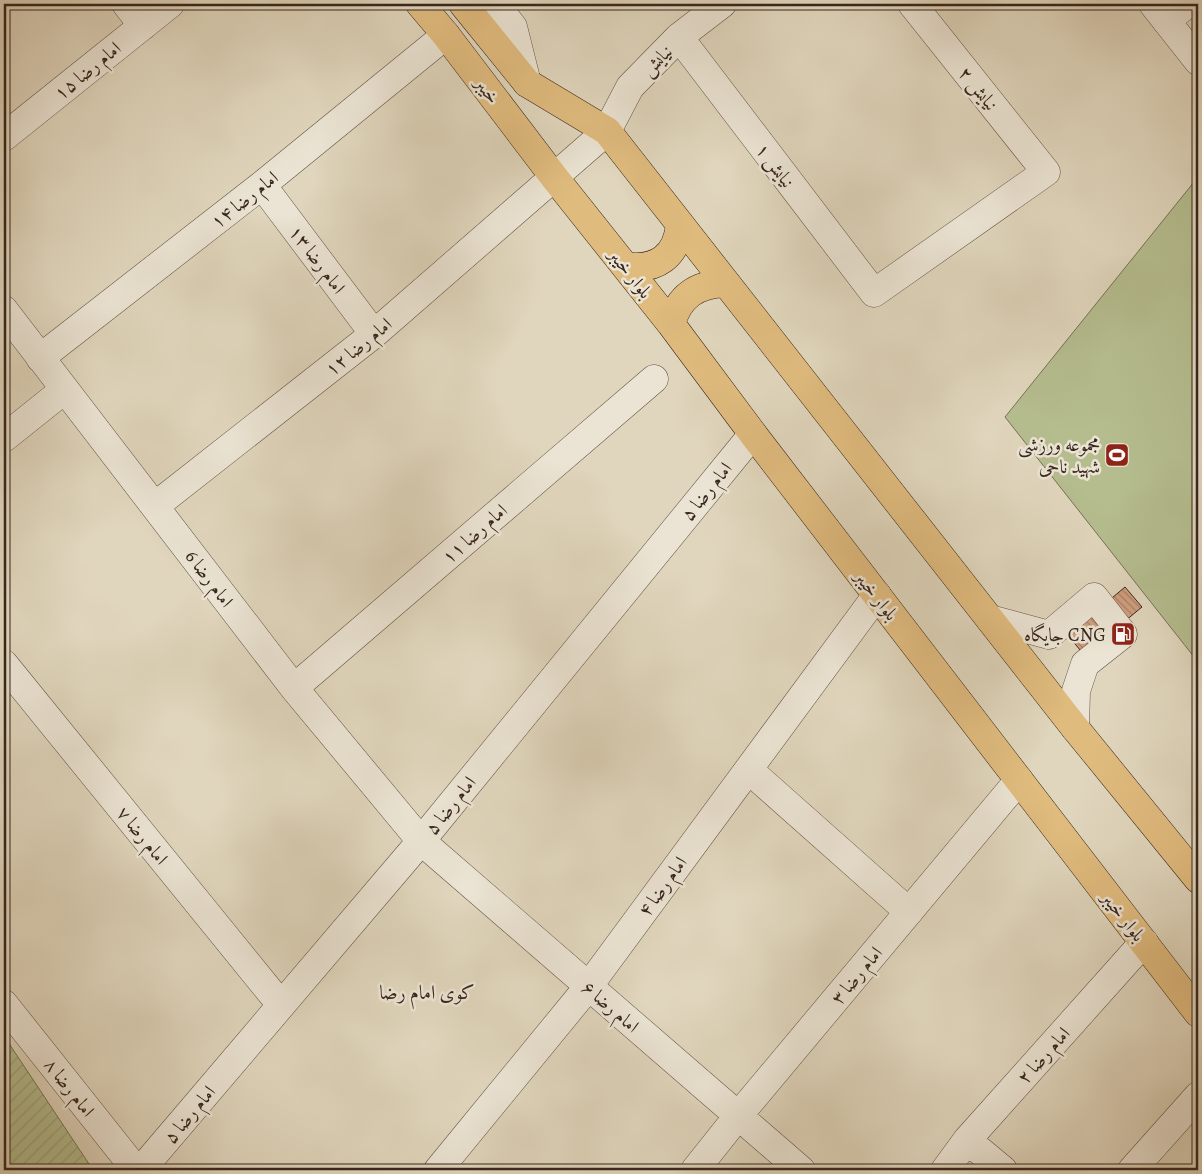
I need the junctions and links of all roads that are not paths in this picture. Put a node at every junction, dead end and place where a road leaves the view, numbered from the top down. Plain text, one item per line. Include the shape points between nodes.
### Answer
1 (126, 4) edge
2 (170, 4) edge
3 (420, 4) edge
4 (463, 4) edge
5 (494, 4) edge
6 (722, 4) edge
7 (912, 4) edge
8 (1188, 4) edge
9 (1159, 12) edge
10 (143, 26) junction
11 (446, 35) junction
12 (679, 37) junction
13 (1198, 62) edge
14 (526, 83) junction
15 (607, 131) junction
16 (4, 137) edge
17 (554, 177) junction
18 (262, 185) junction
19 (680, 224) junction
20 (626, 266) junction
21 (726, 283) junction
22 (874, 293) joint
23 (4, 310) edge
24 (671, 324) junction
25 (374, 334) junction
26 (40, 358) junction
27 (654, 379) dead end
28 (64, 390) junction
29 (753, 434) junction
30 (4, 438) edge
31 (155, 506) junction
32 (877, 595) junction
33 (990, 619) junction
34 (4, 664) edge
35 (294, 688) junction
36 (1075, 728) junction
37 (749, 770) junction
38 (1019, 780) junction
39 (421, 841) junction
40 (1198, 879) edge
41 (909, 912) junction
42 (1144, 942) junction
43 (588, 987) junction
44 (4, 1004) edge
45 (281, 1006) junction
46 (1198, 1013) edge
47 (1198, 1096) edge
48 (738, 1116) junction
49 (967, 1140) junction
50 (136, 1170) edge
51 (141, 1170) edge
52 (438, 1170) edge
53 (694, 1170) edge
54 (801, 1170) edge
55 (945, 1170) edge
56 (1003, 1170) edge
57 (1132, 1170) edge

1 - 10 street
2 - 10 street, امام رضا ۱۵
3 - 11 main road, خیبر
4 - 14 main road
5 - 14 street via 513,27
6 - 12 street, نیایش
7 - 22 street, نیایش ۲ via 1046,172
8 - 9 street
9 - 13 street
10 - 16 street, امام رضا ۱۵
11 - 17 main road, خیبر
11 - 18 street, امام رضا ۱۴
12 - 15 street, نیایش via 630,87
12 - 22 street, نیایش ۱
14 - 15 main road
15 - 17 street, امام رضا ۱۲
15 - 19 main road
17 - 20 main road, بلوار خیبر
17 - 25 street, امام رضا ۱۲
18 - 25 street, امام رضا ۱۳
18 - 26 street, امام رضا ۱۴
19 - 20 main road via 675,246 659,262 637,268
19 - 21 main road
20 - 24 main road, بلوار خیبر
21 - 24 main road via 701,287 690,294 674,313
21 - 33 main road
23 - 26 street, امام رضا 6
24 - 29 main road, بلوار خیبر
25 - 31 street, امام رضا ۱۲
26 - 28 street, امام رضا 6
27 - 35 street, امام رضا ۱۱
28 - 30 street
28 - 31 street, امام رضا 6
29 - 32 main road, بلوار خیبر
29 - 39 street, امام رضا ۵
31 - 35 street, امام رضا 6
32 - 37 street, امام رضا ۴
32 - 38 main road, بلوار خیبر
33 - 36 main road
33 - 36 street via 1049,635 1094,597 1123,634 1085,664 1076,691
34 - 45 street, امام رضا ۷
35 - 39 street, امام رضا 6
36 - 40 main road
37 - 41 street
37 - 43 street, امام رضا ۴
38 - 41 street, امام رضا ۳
38 - 42 main road, بلوار خیبر
39 - 43 street, امام رضا ۶
39 - 45 street, امام رضا ۵
41 - 48 street, امام رضا ۳
42 - 46 main road, بلوار خیبر
42 - 49 street, امام رضا ۲
43 - 48 street, امام رضا ۶
43 - 52 street, امام رضا ۴
44 - 50 street, امام رضا ۸
45 - 51 street, امام رضا ۵
47 - 57 street
48 - 53 street, امام رضا ۳
48 - 54 street, امام رضا ۶
49 - 55 street, امام رضا ۲
49 - 56 street

